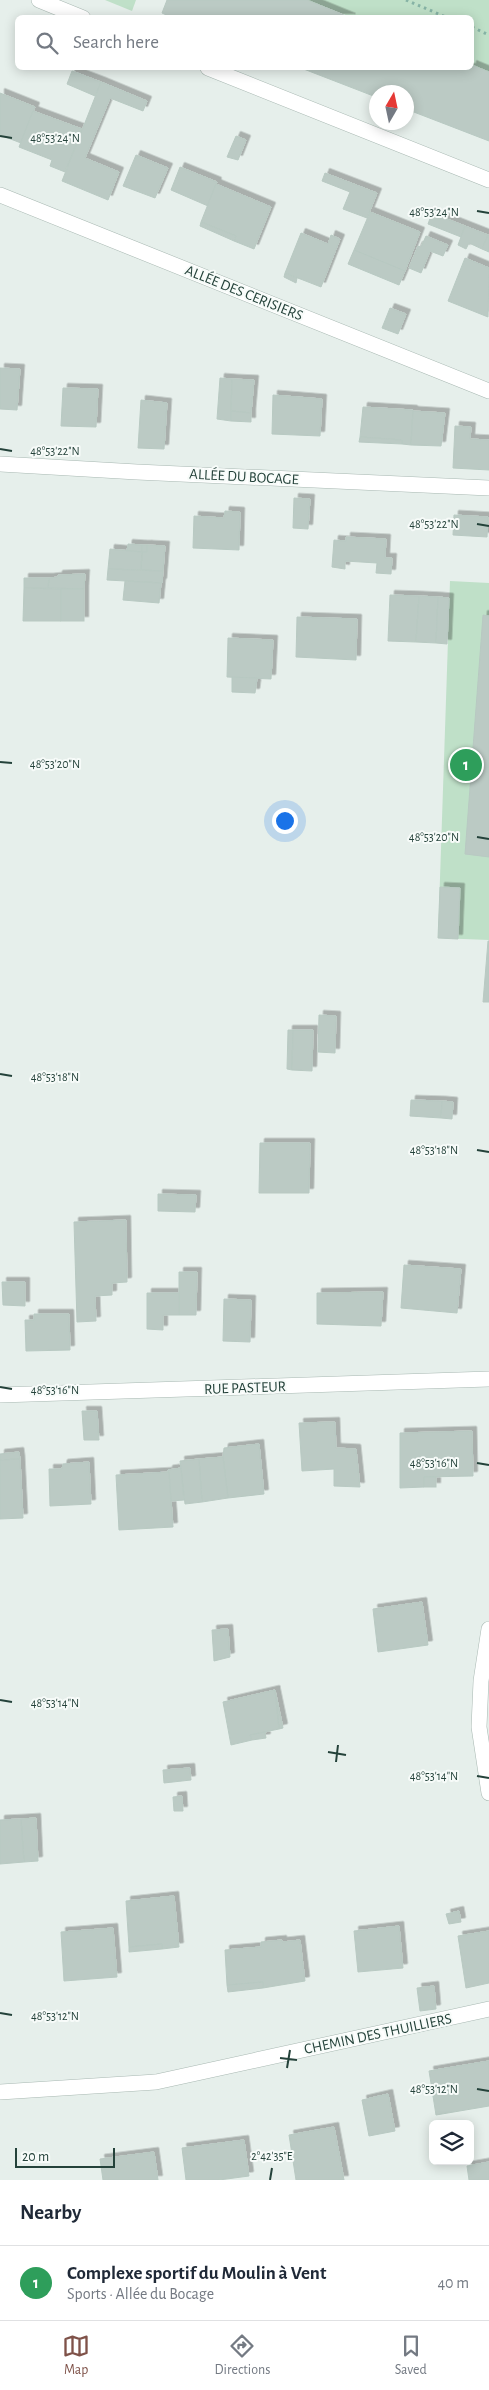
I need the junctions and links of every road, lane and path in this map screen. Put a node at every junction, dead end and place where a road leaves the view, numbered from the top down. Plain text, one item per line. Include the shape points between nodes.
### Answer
1 (39, 0) edge
2 (406, 0) edge
3 (76, 15) edge
4 (441, 15) edge
5 (474, 28) edge
6 (489, 35) edge
7 (213, 70) edge
8 (489, 180) edge
9 (0, 195) edge
10 (489, 391) edge
11 (0, 464) edge
12 (489, 488) edge
13 (489, 1379) edge
14 (0, 1395) edge
15 (489, 1629) edge
16 (489, 1793) edge
17 (489, 2009) edge
18 (0, 2092) edge

1 - 3 street
2 - 4 path
5 - 6 path
7 - 8 street
9 - 10 street, ALLÉE DES CERISIERS
11 - 12 street, ALLÉE DU BOCAGE
13 - 14 street, RUE PASTEUR
15 - 16 street via 481,1681 479,1727
17 - 18 street, CHEMIN DES THUILLIERS via 156,2082

